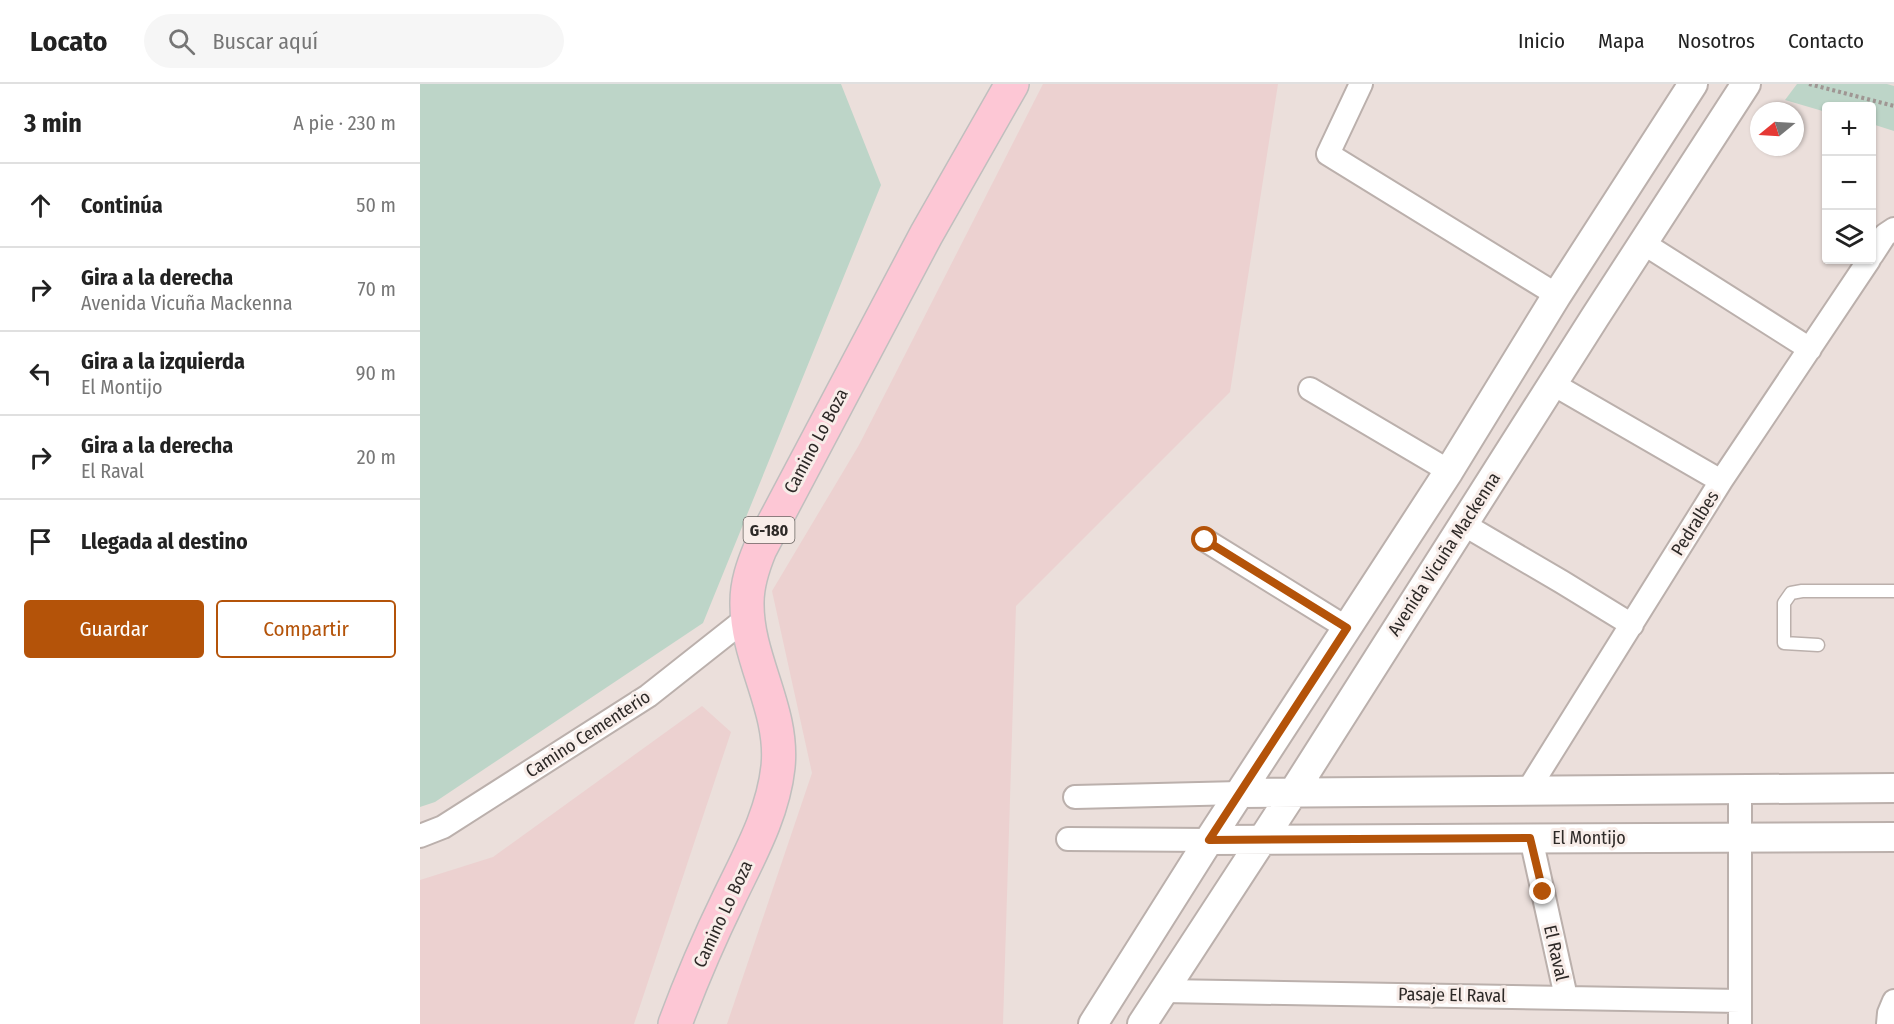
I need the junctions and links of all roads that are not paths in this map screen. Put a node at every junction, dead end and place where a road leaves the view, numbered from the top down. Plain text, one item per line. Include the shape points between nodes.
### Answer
1 (1012, 84) edge
2 (1361, 84) edge
3 (1746, 84) edge
4 (1691, 88) edge
5 (1725, 115) junction
6 (1894, 228) edge
7 (1643, 243) junction
8 (1876, 249) edge
9 (1866, 264) edge
10 (1557, 295) junction
11 (1595, 317) junction
12 (1810, 349) junction
13 (1553, 384) junction
14 (1310, 388) dead end
15 (1449, 471) junction
16 (1721, 481) junction
17 (1463, 524) junction
18 (1205, 540) dead end
19 (1894, 591) edge
20 (748, 617) junction
21 (1632, 625) junction
22 (1347, 628) junction
23 (1818, 645) dead end
24 (1894, 788) edge
25 (1740, 789) junction
26 (1528, 790) junction
27 (1293, 791) junction
28 (1240, 793) junction
29 (1075, 797) dead end
30 (420, 836) edge
31 (1894, 837) edge
32 (1530, 838) junction
33 (1740, 838) junction
34 (1068, 839) dead end
35 (1262, 839) junction
36 (1209, 840) junction
37 (1164, 991) junction
38 (1566, 997) junction
39 (1740, 1001) junction
40 (1894, 1002) edge
41 (675, 1024) edge
42 (1093, 1024) edge
43 (1142, 1024) edge
44 (1740, 1024) edge
45 (1888, 1024) edge

1 - 20 main road, Camino Lo Boza / G-180 via 926,235 760,549 748,587
2 - 10 street via 1328,154
3 - 5 street, Avenida Vicuña Mackenna
4 - 5 street
4 - 10 street
5 - 7 street, Avenida Vicuña Mackenna
6 - 8 street
7 - 11 street, Avenida Vicuña Mackenna
7 - 12 street
9 - 12 street, Pedralbes
10 - 11 street
10 - 15 street
11 - 13 street, Avenida Vicuña Mackenna
12 - 16 street, Pedralbes
13 - 16 street
13 - 17 street, Avenida Vicuña Mackenna
14 - 15 street
15 - 22 street
16 - 21 street, Pedralbes
17 - 21 street
17 - 27 street, Avenida Vicuña Mackenna
18 - 22 street
19 - 23 lane via 1791,593 1784,603 1784,643
20 - 30 street, Camino Cementerio via 648,696 443,827
20 - 41 main road, Camino Lo Boza / G-180 via 777,734 776,777 762,831
21 - 26 street, Pedralbes
22 - 28 street
24 - 25 street
25 - 26 street
25 - 33 street
26 - 27 street
27 - 28 street
27 - 35 street, Avenida Vicuña Mackenna
28 - 29 street
28 - 36 street
31 - 33 street, El Montijo
32 - 33 street, El Montijo
32 - 35 street, El Montijo
32 - 38 street, El Raval
33 - 39 street
34 - 36 street, El Montijo
35 - 36 street, El Montijo
35 - 37 street, Avenida Vicuña Mackenna
36 - 42 street
37 - 38 street, Pasaje El Raval
37 - 43 street, Avenida Vicuña Mackenna
38 - 39 street, Pasaje El Raval
39 - 44 street
40 - 45 street

